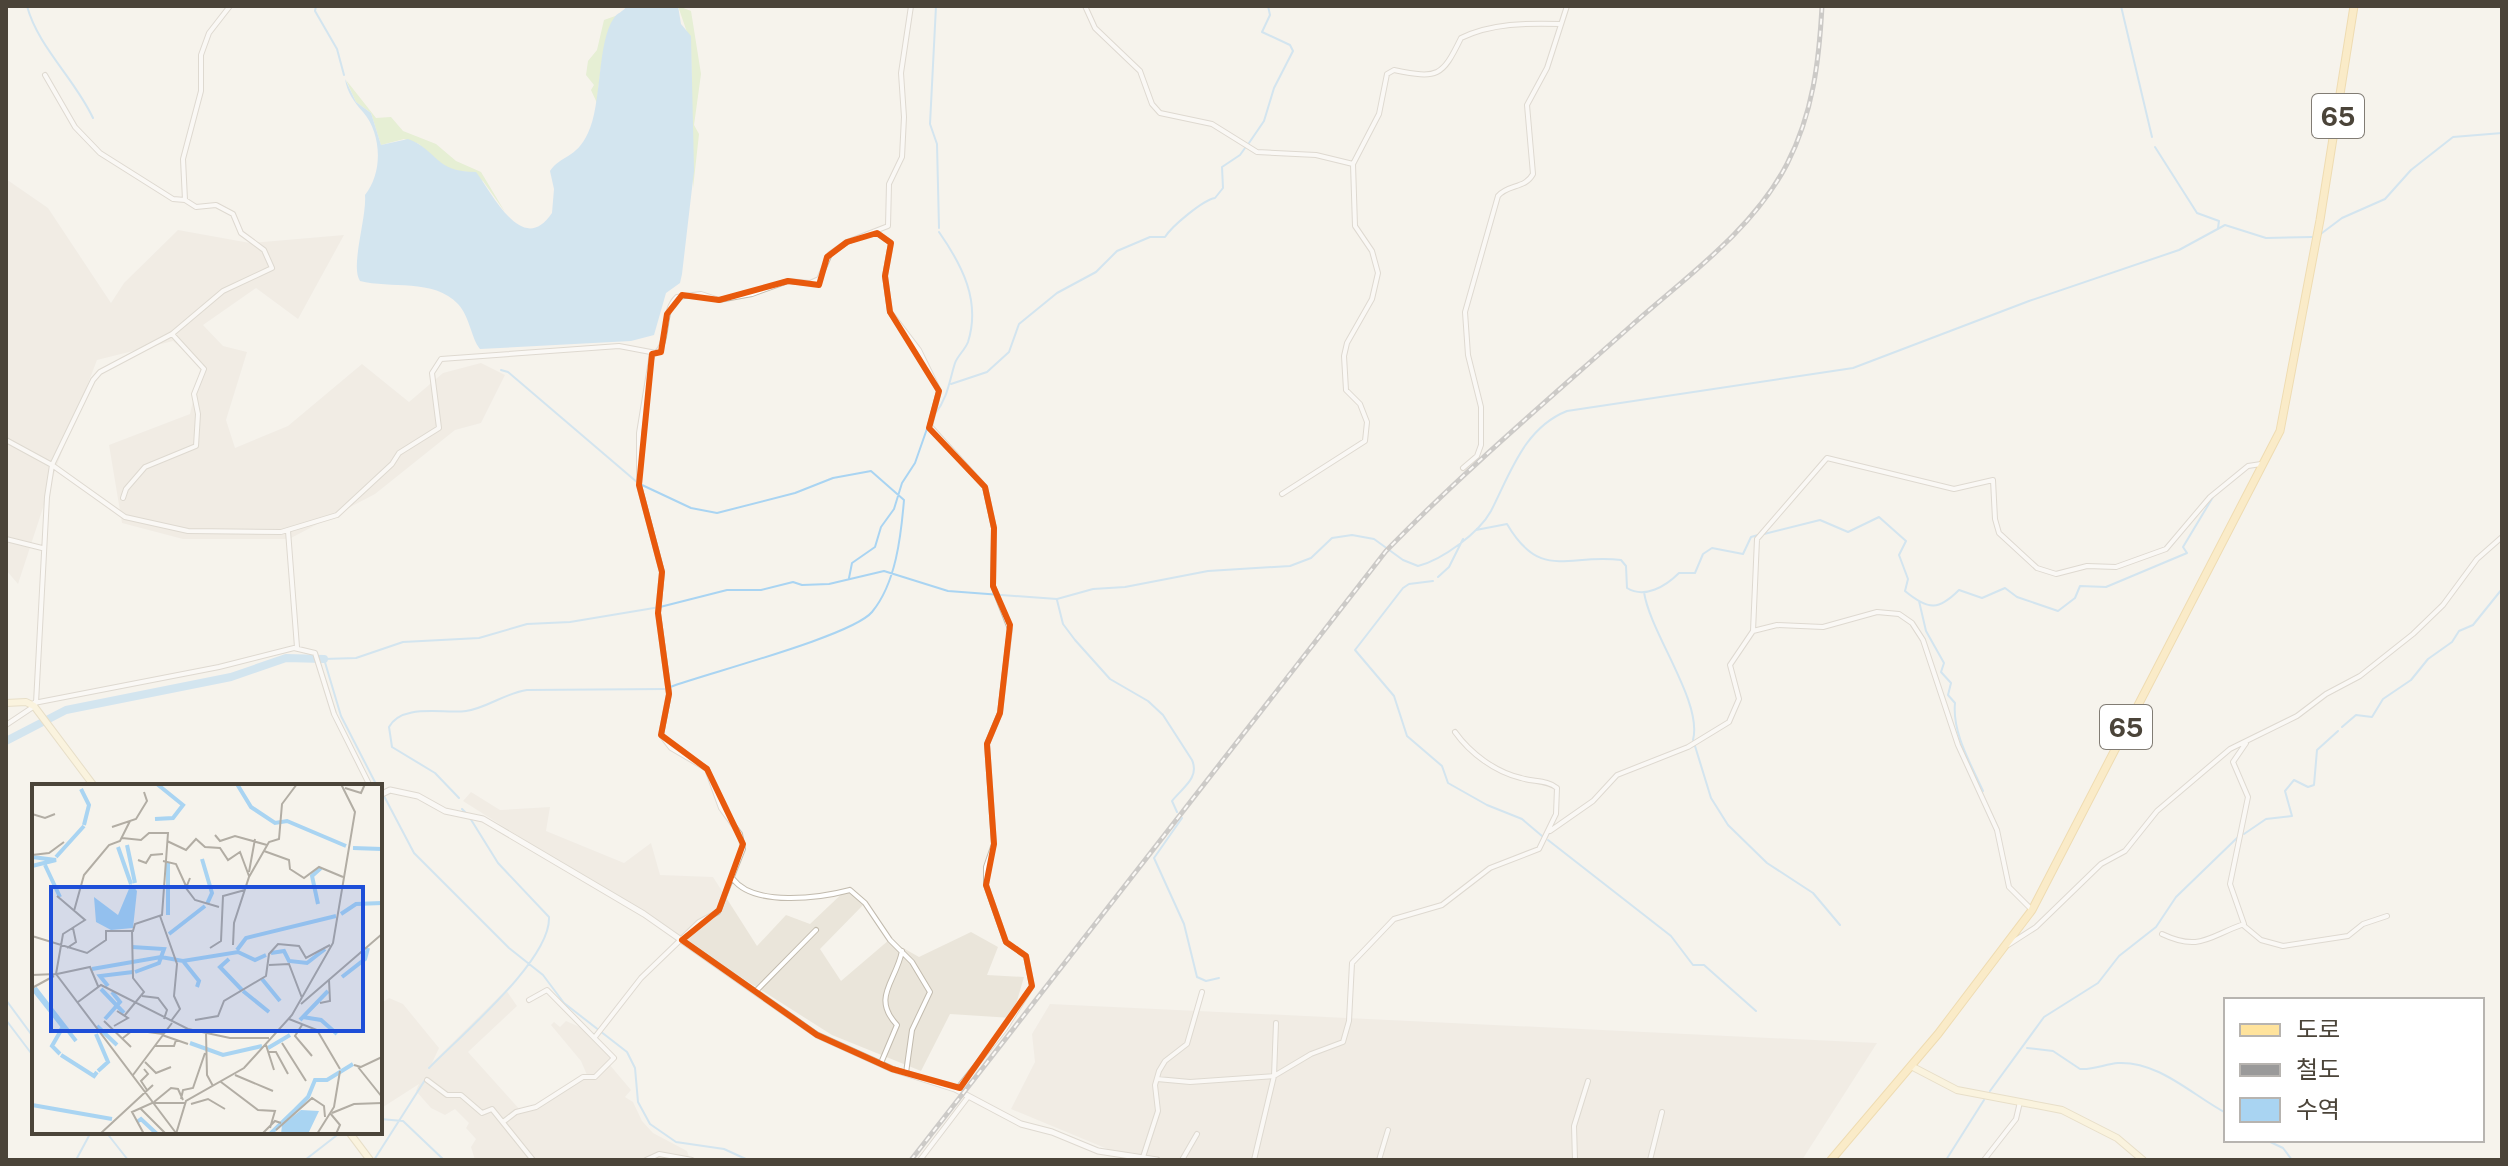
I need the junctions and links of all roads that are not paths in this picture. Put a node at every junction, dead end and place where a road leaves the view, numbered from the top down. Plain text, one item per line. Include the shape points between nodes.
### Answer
1 (230, 6) edge
2 (911, 6) edge
3 (1085, 6) edge
4 (1567, 6) edge
5 (2354, 6) edge
6 (1561, 24) junction
7 (45, 75) dead end
8 (1353, 164) junction
9 (185, 200) junction
10 (877, 233) junction
11 (172, 334) junction
12 (652, 354) junction
13 (6, 440) edge
14 (2263, 464) junction
15 (52, 465) junction
16 (1463, 468) dead end
17 (1282, 494) dead end
18 (123, 498) dead end
19 (288, 531) junction
20 (2502, 537) edge
21 (6, 539) edge
22 (42, 548) junction
23 (1753, 631) junction
24 (297, 647) junction
25 (6, 703) edge
26 (34, 706) junction
27 (6, 725) edge
28 (1455, 732) dead end
29 (2247, 741) junction
30 (93, 784) edge
31 (369, 784) edge
32 (382, 794) edge
33 (1550, 831) junction
34 (733, 879) junction
35 (2032, 910) junction
36 (2387, 916) dead end
37 (2243, 925) junction
38 (816, 930) dead end
39 (2162, 934) dead end
40 (682, 940) junction
41 (2008, 945) junction
42 (902, 951) junction
43 (756, 991) junction
44 (1202, 992) dead end
45 (529, 1000) dead end
46 (1276, 1023) dead end
47 (595, 1037) junction
48 (881, 1063) junction
49 (1911, 1066) junction
50 (906, 1074) junction
51 (1274, 1076) junction
52 (1157, 1079) junction
53 (427, 1080) dead end
54 (1588, 1081) dead end
55 (955, 1089) junction
56 (968, 1097) junction
57 (2020, 1100) junction
58 (1662, 1112) dead end
59 (503, 1122) junction
60 (1388, 1130) dead end
61 (350, 1134) edge
62 (1197, 1134) dead end
63 (1143, 1157) junction
64 (370, 1160) edge
65 (533, 1160) edge
66 (646, 1160) edge
67 (692, 1160) edge
68 (920, 1160) edge
69 (1157, 1160) edge
70 (1182, 1160) edge
71 (1254, 1160) edge
72 (1379, 1160) edge
73 (1575, 1160) edge
74 (1650, 1160) edge
75 (1831, 1160) edge
76 (1984, 1160) edge
77 (2143, 1160) edge

1 - 9 street via 209,33 201,55 201,91 183,159
2 - 10 street via 901,73 902,157 888,190 890,222
3 - 8 street via 1095,28 1140,71 1160,113 1212,124 1257,152 1316,155
4 - 6 street
5 - 14 main road, 65 via 2284,417
6 - 8 street via 1485,29 1461,38 1454,57 1440,72 1422,76 1390,71 1379,114
6 - 16 street via 1547,68 1527,105 1533,174 1498,196 1482,264 1468,295 1465,339 1480,398 1481,445
7 - 9 street via 75,127 107,159 173,199
8 - 17 street via 1355,226 1372,251 1378,273 1372,299 1347,343 1344,363 1346,390 1363,409 1367,435
9 - 11 street via 233,214 241,233 264,250 272,268 215,296
10 - 12 street via 847,242 830,254 819,279 810,283 788,281 719,300 701,294 677,297 667,314 661,349
10 - 55 street via 891,243 885,276 890,312 919,350 939,391 930,426 985,487 994,528 993,586 1010,625 1000,713 987,744 994,844 986,885 1006,942 1029,962 1032,986 1005,1029
11 - 15 street via 96,376
11 - 18 street via 204,369 194,394 196,446 145,467
12 - 19 street via 619,346 441,359 432,373 439,428 399,453 337,515
12 - 34 street via 639,433 639,485 662,572 658,613 669,694 661,735 711,774 721,808 743,844
13 - 15 street
14 - 23 street via 2248,466 2210,497 2166,549 2116,567 2087,566 2056,574 2037,568 2003,538 1995,525 1993,480 1954,489 1827,458 1757,539
14 - 35 main road, 65
15 - 19 street via 119,514 148,523 205,532
15 - 22 street
19 - 24 street
20 - 29 street via 2413,634 2355,679
21 - 22 street
22 - 26 street
23 - 33 street via 1730,665 1739,699 1729,722 1688,747 1617,775 1593,801
23 - 35 street via 1777,625 1823,627 1877,612 1899,614 1912,623 1997,830 2009,887
24 - 26 street
24 - 31 street via 315,653 334,714
25 - 26 main road
26 - 27 street
26 - 30 main road
28 - 33 street via 1473,754 1507,773 1554,785 1559,804
29 - 37 street via 2233,762 2248,797 2230,884 2245,918
29 - 41 street via 2164,804 2129,848 2101,864 2036,927
32 - 40 street via 390,790 418,796 445,811 483,819
33 - 51 street via 1530,856 1490,868 1442,905 1391,922 1352,963 1345,1039
34 - 40 street via 718,912
34 - 42 street via 743,889 787,899 853,890
35 - 41 main road, 65
36 - 37 street via 2348,936 2283,946 2261,940
37 - 39 street via 2198,944
38 - 43 street
40 - 43 street
40 - 47 street via 637,983
41 - 49 main road, 65
42 - 48 street via 884,1001 886,1014 897,1025
42 - 50 street via 930,995 914,1025
43 - 48 street via 817,1035
44 - 52 street via 1187,1044 1165,1061
45 - 47 street via 547,990
46 - 51 street
47 - 59 street via 614,1056 599,1074 583,1077
48 - 50 street
49 - 57 main road via 1957,1090
49 - 75 main road, 65
50 - 55 street
51 - 52 street
51 - 71 street
52 - 63 street via 1158,1111
53 - 59 street via 447,1095 461,1095 482,1113 492,1109
54 - 73 street via 1574,1126
55 - 56 street
56 - 63 street via 1007,1118 1098,1151
56 - 68 street
57 - 76 street via 2016,1119
57 - 77 main road via 2086,1120
58 - 74 street
59 - 65 street
60 - 72 street
61 - 64 main road
62 - 70 street
63 - 69 street
66 - 67 street via 659,1154

